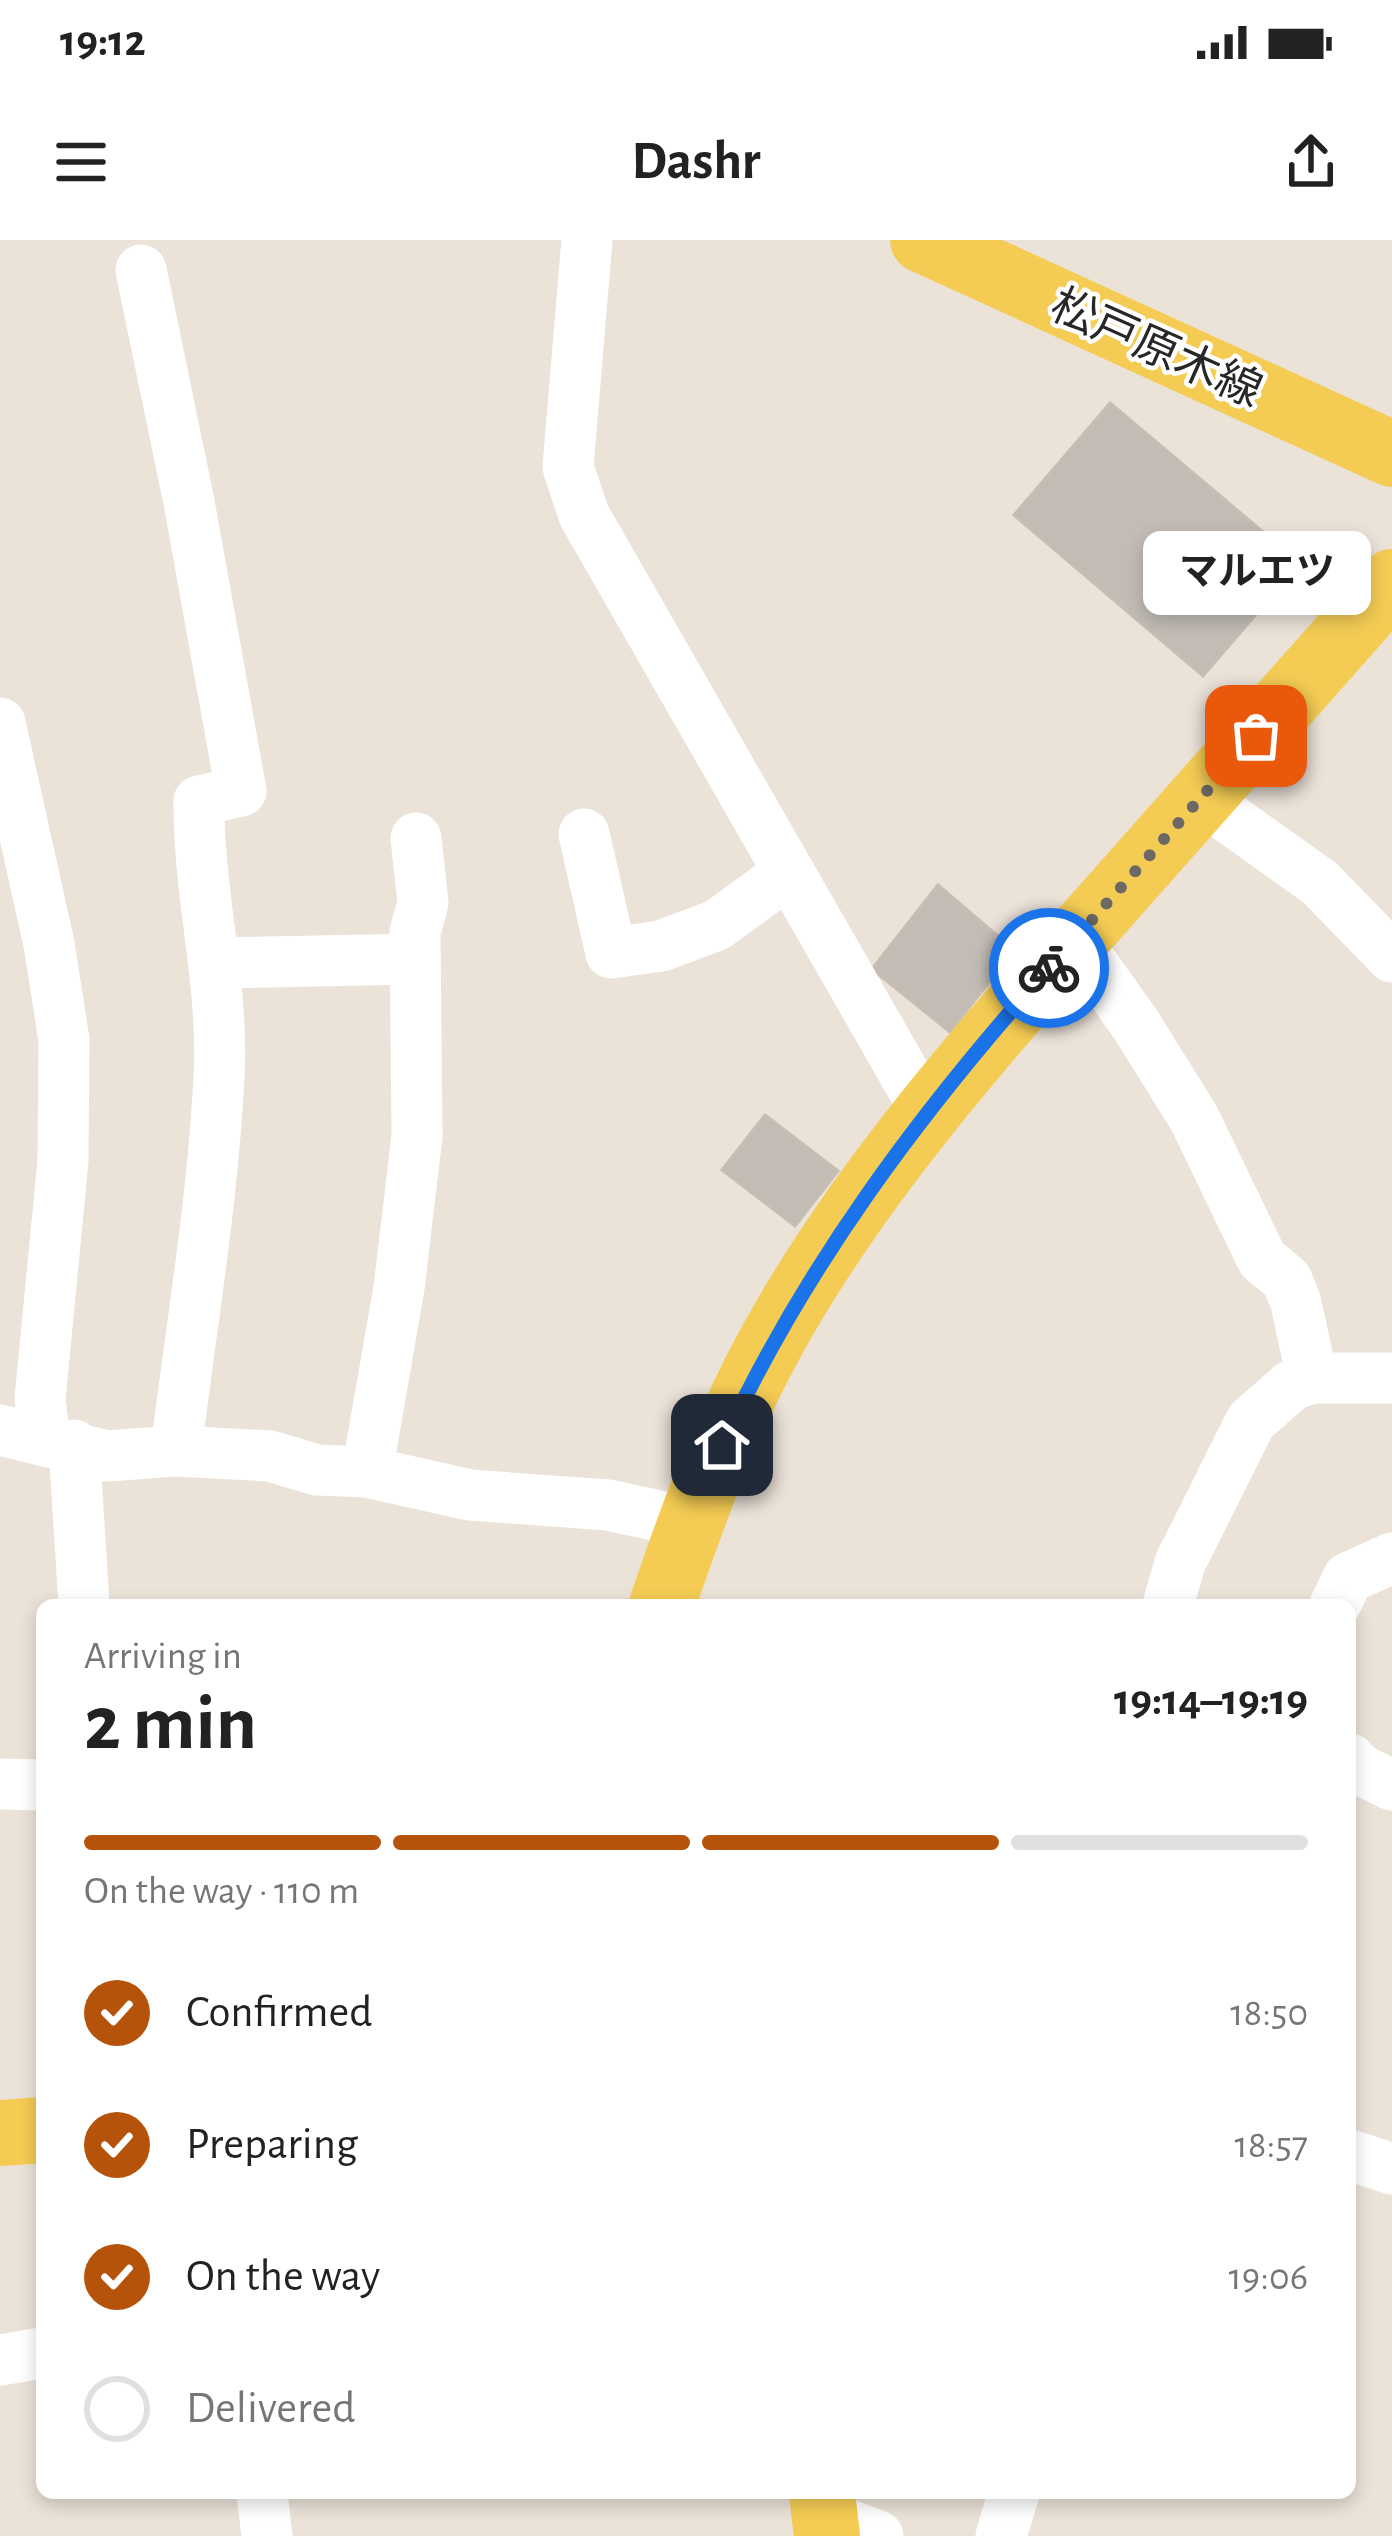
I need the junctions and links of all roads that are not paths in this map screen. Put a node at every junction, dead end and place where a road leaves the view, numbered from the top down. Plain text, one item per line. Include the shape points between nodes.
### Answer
1 (587, 240) edge
2 (923, 240) edge
3 (141, 270) dead end
4 (1392, 454) edge
5 (1392, 582) edge
6 (0, 723) edge
7 (1201, 798) junction
8 (8, 805) edge
9 (584, 834) dead end
10 (416, 838) dead end
11 (788, 874) junction
12 (1076, 939) junction
13 (1389, 946) edge
14 (415, 959) junction
15 (215, 963) junction
16 (927, 1113) junction
17 (1312, 1378) junction
18 (1392, 1378) edge
19 (40, 1439) edge
20 (176, 1451) junction
21 (367, 1472) junction
22 (692, 1523) junction
23 (1392, 1558) edge
24 (81, 1599) edge
25 (666, 1599) edge
26 (1170, 1599) edge
27 (1338, 1599) edge
28 (1356, 1766) edge
29 (0, 1784) edge
30 (36, 1785) edge
31 (1392, 1785) edge
32 (36, 2130) edge
33 (0, 2133) edge
34 (1356, 2157) edge
35 (1392, 2169) edge
36 (36, 2354) edge
37 (0, 2360) edge
38 (263, 2499) edge
39 (1012, 2499) edge
40 (267, 2536) edge
41 (1001, 2536) edge

1 - 11 street via 568,467 584,515
2 - 4 main road, 松戸原木線
3 - 15 street via 241,791 199,801
5 - 7 main road
6 - 8 street
7 - 12 main road
7 - 13 street via 1321,883
8 - 19 street via 49,944 64,1040 63,1161
9 - 11 street via 611,953 717,926
10 - 14 street via 423,903
11 - 16 street
12 - 16 main road
12 - 17 street via 1194,1118 1262,1259 1286,1280
14 - 15 street
14 - 21 street via 417,1136
15 - 20 street via 219,1074
16 - 22 main road via 771,1342
17 - 18 street
17 - 26 street via 1251,1420
19 - 20 street via 107,1456
19 - 24 street
20 - 21 street
21 - 22 street via 470,1495 608,1505
22 - 25 main road
23 - 27 street via 1348,1578
28 - 31 street
29 - 30 street
32 - 33 main road
34 - 35 street
36 - 37 street
38 - 40 street
39 - 41 street

